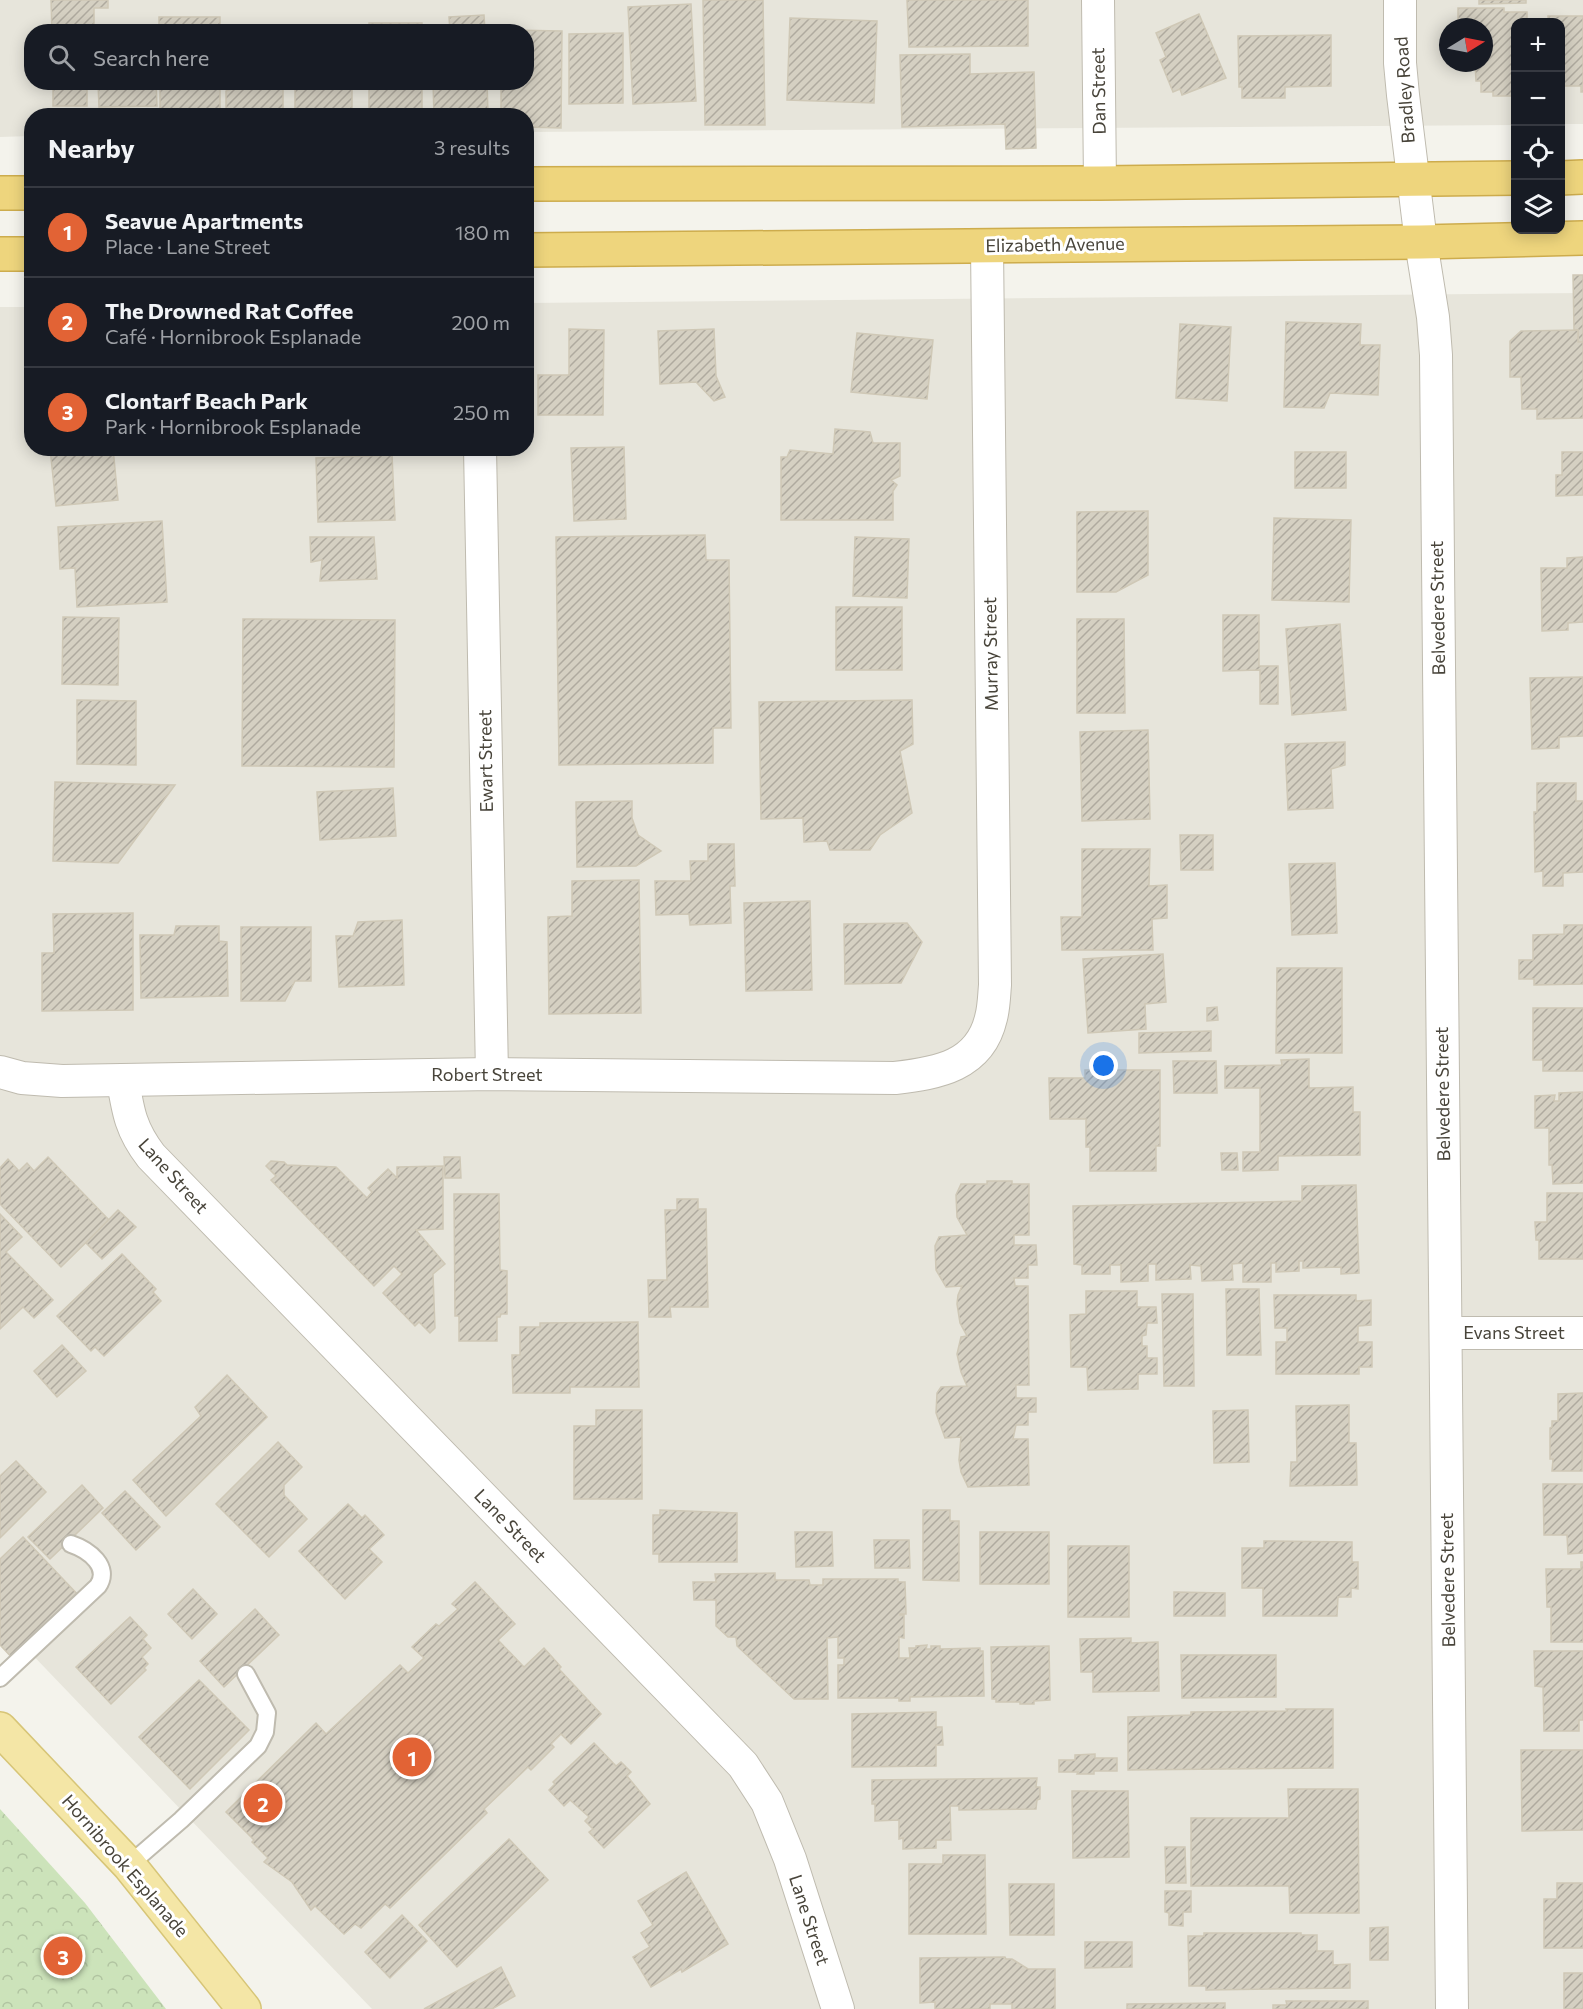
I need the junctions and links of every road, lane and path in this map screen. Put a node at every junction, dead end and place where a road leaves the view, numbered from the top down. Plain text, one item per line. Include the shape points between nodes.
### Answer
1 (1098, 0) edge
2 (1400, 0) edge
3 (1583, 177) edge
4 (1511, 178) edge
5 (1565, 178) edge
6 (1414, 180) junction
7 (1100, 183) junction
8 (534, 184) edge
9 (0, 193) edge
10 (24, 193) edge
11 (1583, 238) edge
12 (1421, 242) junction
13 (987, 246) junction
14 (534, 250) edge
15 (0, 254) edge
16 (24, 254) edge
17 (480, 456) edge
18 (971, 1056) joint
19 (0, 1072) edge
20 (492, 1074) junction
21 (123, 1081) junction
22 (1446, 1333) junction
23 (1583, 1333) edge
24 (71, 1544) dead end
25 (246, 1674) dead end
26 (0, 1678) edge
27 (0, 1729) edge
28 (129, 1865) junction
29 (244, 2009) edge
30 (838, 2009) edge
31 (1452, 2009) edge

1 - 7 street, Dan Street
2 - 6 street, Bradley Road via 1400,63
3 - 5 highway
4 - 6 highway
6 - 7 highway
6 - 12 street, Belvedere Street
7 - 8 highway
9 - 10 highway
11 - 12 highway, Elizabeth Avenue
12 - 13 highway, Elizabeth Avenue
12 - 22 street, Belvedere Street via 1436,354
13 - 14 highway, Elizabeth Avenue
13 - 18 street, Murray Street via 995,985 991,1018 983,1041
15 - 16 highway
17 - 20 street, Ewart Street
18 - 20 street, Robert Street via 923,1075 896,1078
19 - 21 street, Robert Street via 62,1081
20 - 21 street, Robert Street
21 - 30 street, Lane Street via 132,1125 151,1156 743,1765 767,1802 786,1850
22 - 23 street, Evans Street
22 - 31 street, Belvedere Street
24 - 26 lane via 99,1562 102,1580
25 - 28 lane via 267,1713 258,1746
27 - 28 main road, Hornibrook Esplanade
28 - 29 main road, Hornibrook Esplanade

